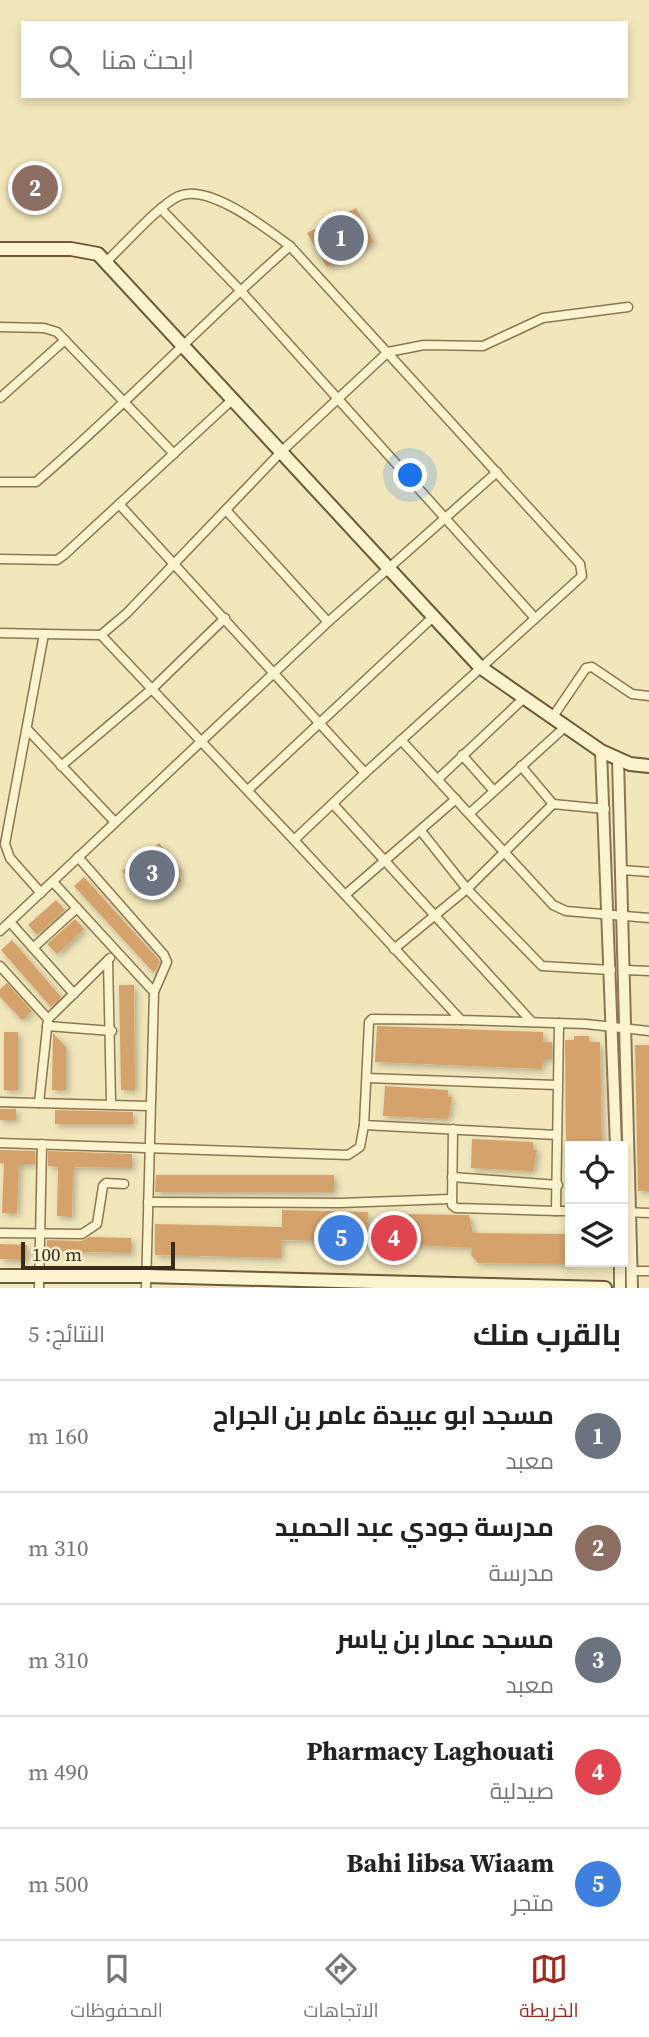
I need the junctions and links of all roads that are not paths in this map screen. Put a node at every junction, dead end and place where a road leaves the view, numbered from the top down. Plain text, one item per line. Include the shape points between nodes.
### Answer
1 (162, 209) junction
2 (290, 246) junction
3 (0, 249) edge
4 (107, 261) junction
5 (240, 290) junction
6 (628, 307) dead end
7 (0, 327) edge
8 (65, 340) junction
9 (182, 343) junction
10 (388, 352) junction
11 (0, 398) edge
12 (233, 399) junction
13 (337, 399) junction
14 (125, 401) junction
15 (282, 452) junction
16 (174, 454) junction
17 (497, 472) junction
18 (0, 482) edge
19 (120, 504) junction
20 (226, 510) junction
21 (446, 518) junction
22 (0, 559) edge
23 (175, 564) junction
24 (387, 569) junction
25 (433, 617) junction
26 (534, 617) junction
27 (225, 618) junction
28 (328, 622) junction
29 (0, 633) edge
30 (44, 634) junction
31 (101, 635) junction
32 (480, 667) junction
33 (276, 673) junction
34 (153, 688) junction
35 (649, 696) edge
36 (524, 698) junction
37 (552, 718) junction
38 (321, 722) junction
39 (565, 727) junction
40 (27, 729) junction
41 (202, 740) junction
42 (401, 740) junction
43 (601, 751) junction
44 (462, 754) junction
45 (618, 760) junction
46 (649, 765) edge
47 (61, 766) junction
48 (521, 766) junction
49 (365, 773) junction
50 (438, 779) junction
51 (248, 790) junction
52 (494, 791) junction
53 (456, 799) junction
54 (332, 804) junction
55 (553, 804) junction
56 (605, 809) junction
57 (470, 813) junction
58 (114, 821) junction
59 (421, 831) junction
60 (294, 839) junction
61 (503, 852) junction
62 (78, 857) junction
63 (386, 860) junction
64 (622, 870) junction
65 (649, 872) edge
66 (54, 881) junction
67 (467, 889) junction
68 (41, 893) junction
69 (345, 895) junction
70 (77, 908) junction
71 (435, 914) junction
72 (609, 916) junction
73 (624, 917) junction
74 (649, 918) edge
75 (10, 922) junction
76 (0, 931) edge
77 (33, 948) junction
78 (394, 949) junction
79 (116, 951) junction
80 (108, 960) junction
81 (0, 965) edge
82 (611, 970) junction
83 (626, 970) junction
84 (649, 971) edge
85 (8, 975) junction
86 (0, 981) edge
87 (154, 992) junction
88 (74, 993) junction
89 (461, 1020) junction
90 (532, 1022) junction
91 (48, 1023) junction
92 (559, 1023) junction
93 (613, 1028) junction
94 (627, 1030) junction
95 (112, 1031) junction
96 (649, 1031) edge
97 (367, 1077) junction
98 (556, 1084) junction
99 (0, 1102) edge
100 (40, 1103) junction
101 (111, 1103) junction
102 (149, 1106) junction
103 (364, 1125) junction
104 (453, 1129) junction
105 (557, 1135) junction
106 (616, 1141) edge
107 (0, 1143) edge
108 (42, 1144) junction
109 (148, 1148) junction
110 (452, 1177) junction
111 (124, 1184) dead end
112 (558, 1185) junction
113 (450, 1199) junction
114 (148, 1202) junction
115 (627, 1204) edge
116 (556, 1211) junction
117 (565, 1211) edge
118 (628, 1212) edge
119 (649, 1213) edge
120 (628, 1224) edge
121 (0, 1233) edge
122 (40, 1234) junction
123 (620, 1267) edge
124 (632, 1271) junction
125 (649, 1271) edge
126 (0, 1276) edge
127 (39, 1282) edge
128 (146, 1282) edge
129 (287, 1284) edge
130 (442, 1286) edge
131 (605, 1288) edge
132 (620, 1288) edge
133 (632, 1288) edge

1 - 2 street via 187,194 215,199
1 - 4 street
1 - 5 street
2 - 5 street
2 - 10 street
3 - 4 main road via 86,250
4 - 9 main road
5 - 9 street
5 - 13 street
6 - 10 street via 543,318 482,346 424,345
7 - 8 street via 44,328 58,331
8 - 11 street
8 - 14 street
9 - 12 main road
9 - 14 street
10 - 13 street
10 - 17 street
12 - 15 main road
12 - 16 street
13 - 15 street
13 - 21 street
14 - 16 street
14 - 18 street via 36,482
15 - 20 street
15 - 24 main road
16 - 19 street
17 - 21 street
17 - 26 street via 583,569 582,576
19 - 22 street via 57,560
19 - 23 street
20 - 23 street
20 - 28 street
21 - 24 street
21 - 26 street
23 - 27 street
23 - 31 street
24 - 25 main road
24 - 28 street
25 - 32 main road
25 - 38 street
26 - 32 street
27 - 33 street
27 - 34 street
28 - 33 street
29 - 30 street
30 - 31 street
30 - 40 street
31 - 34 street
32 - 36 main road
32 - 42 street
33 - 38 street
33 - 41 street
34 - 41 street
34 - 47 street
35 - 37 street via 632,694 586,667
36 - 37 main road
36 - 44 street
37 - 39 main road
38 - 49 street
38 - 51 street
39 - 43 main road
39 - 48 street
40 - 47 street
40 - 68 street via 5,844 10,858
41 - 51 street
41 - 58 street
42 - 49 street
42 - 50 street
43 - 45 main road
43 - 56 street
44 - 50 street
44 - 52 street
45 - 46 main road
45 - 64 street
47 - 58 street
48 - 52 street
48 - 55 street
49 - 54 street
50 - 53 street
51 - 60 street
52 - 57 street
53 - 57 street
53 - 59 street
54 - 60 street
54 - 63 street
55 - 56 street
55 - 61 street
56 - 72 street
57 - 61 street
58 - 62 street
59 - 63 street
59 - 67 street
60 - 69 street
61 - 67 street
61 - 72 street via 559,909
62 - 66 street
62 - 87 street via 164,955 167,962
63 - 69 street
63 - 71 street
64 - 65 street
64 - 73 street
66 - 68 street
66 - 70 street
67 - 71 street
67 - 82 street via 542,966
68 - 75 street
69 - 78 street
70 - 77 street
70 - 79 street
71 - 78 street
71 - 90 street
72 - 73 street
72 - 82 street
73 - 74 street
73 - 83 street
75 - 76 street
75 - 77 street
77 - 88 street
78 - 89 street
79 - 80 street
79 - 87 street
80 - 88 street
80 - 95 street
81 - 85 street
82 - 93 street
83 - 84 street
83 - 94 street
85 - 86 street
85 - 91 street
87 - 102 street
88 - 91 street
89 - 90 street
89 - 97 street via 372,1019
90 - 92 street
91 - 95 street
91 - 100 street
92 - 93 street
92 - 98 street
93 - 94 street
93 - 106 street
94 - 96 street
94 - 115 street
95 - 101 street
97 - 98 street
97 - 103 street
98 - 105 street
99 - 100 street
100 - 101 street
101 - 102 street
102 - 109 street
103 - 104 street
103 - 109 street via 360,1147 348,1156
104 - 105 street
104 - 110 street
105 - 112 street
107 - 108 street
108 - 109 street
108 - 122 street
109 - 114 street
110 - 112 street
110 - 113 street
111 - 122 street via 103,1186 99,1219 93,1229 82,1234
112 - 116 street
113 - 114 street
113 - 116 street via 456,1208
114 - 128 street
116 - 117 street
118 - 119 street
120 - 124 street
121 - 122 street
122 - 127 street
123 - 132 street
124 - 125 street
124 - 133 street
126 - 127 main road
127 - 128 main road
128 - 129 main road
129 - 130 main road
130 - 131 main road

